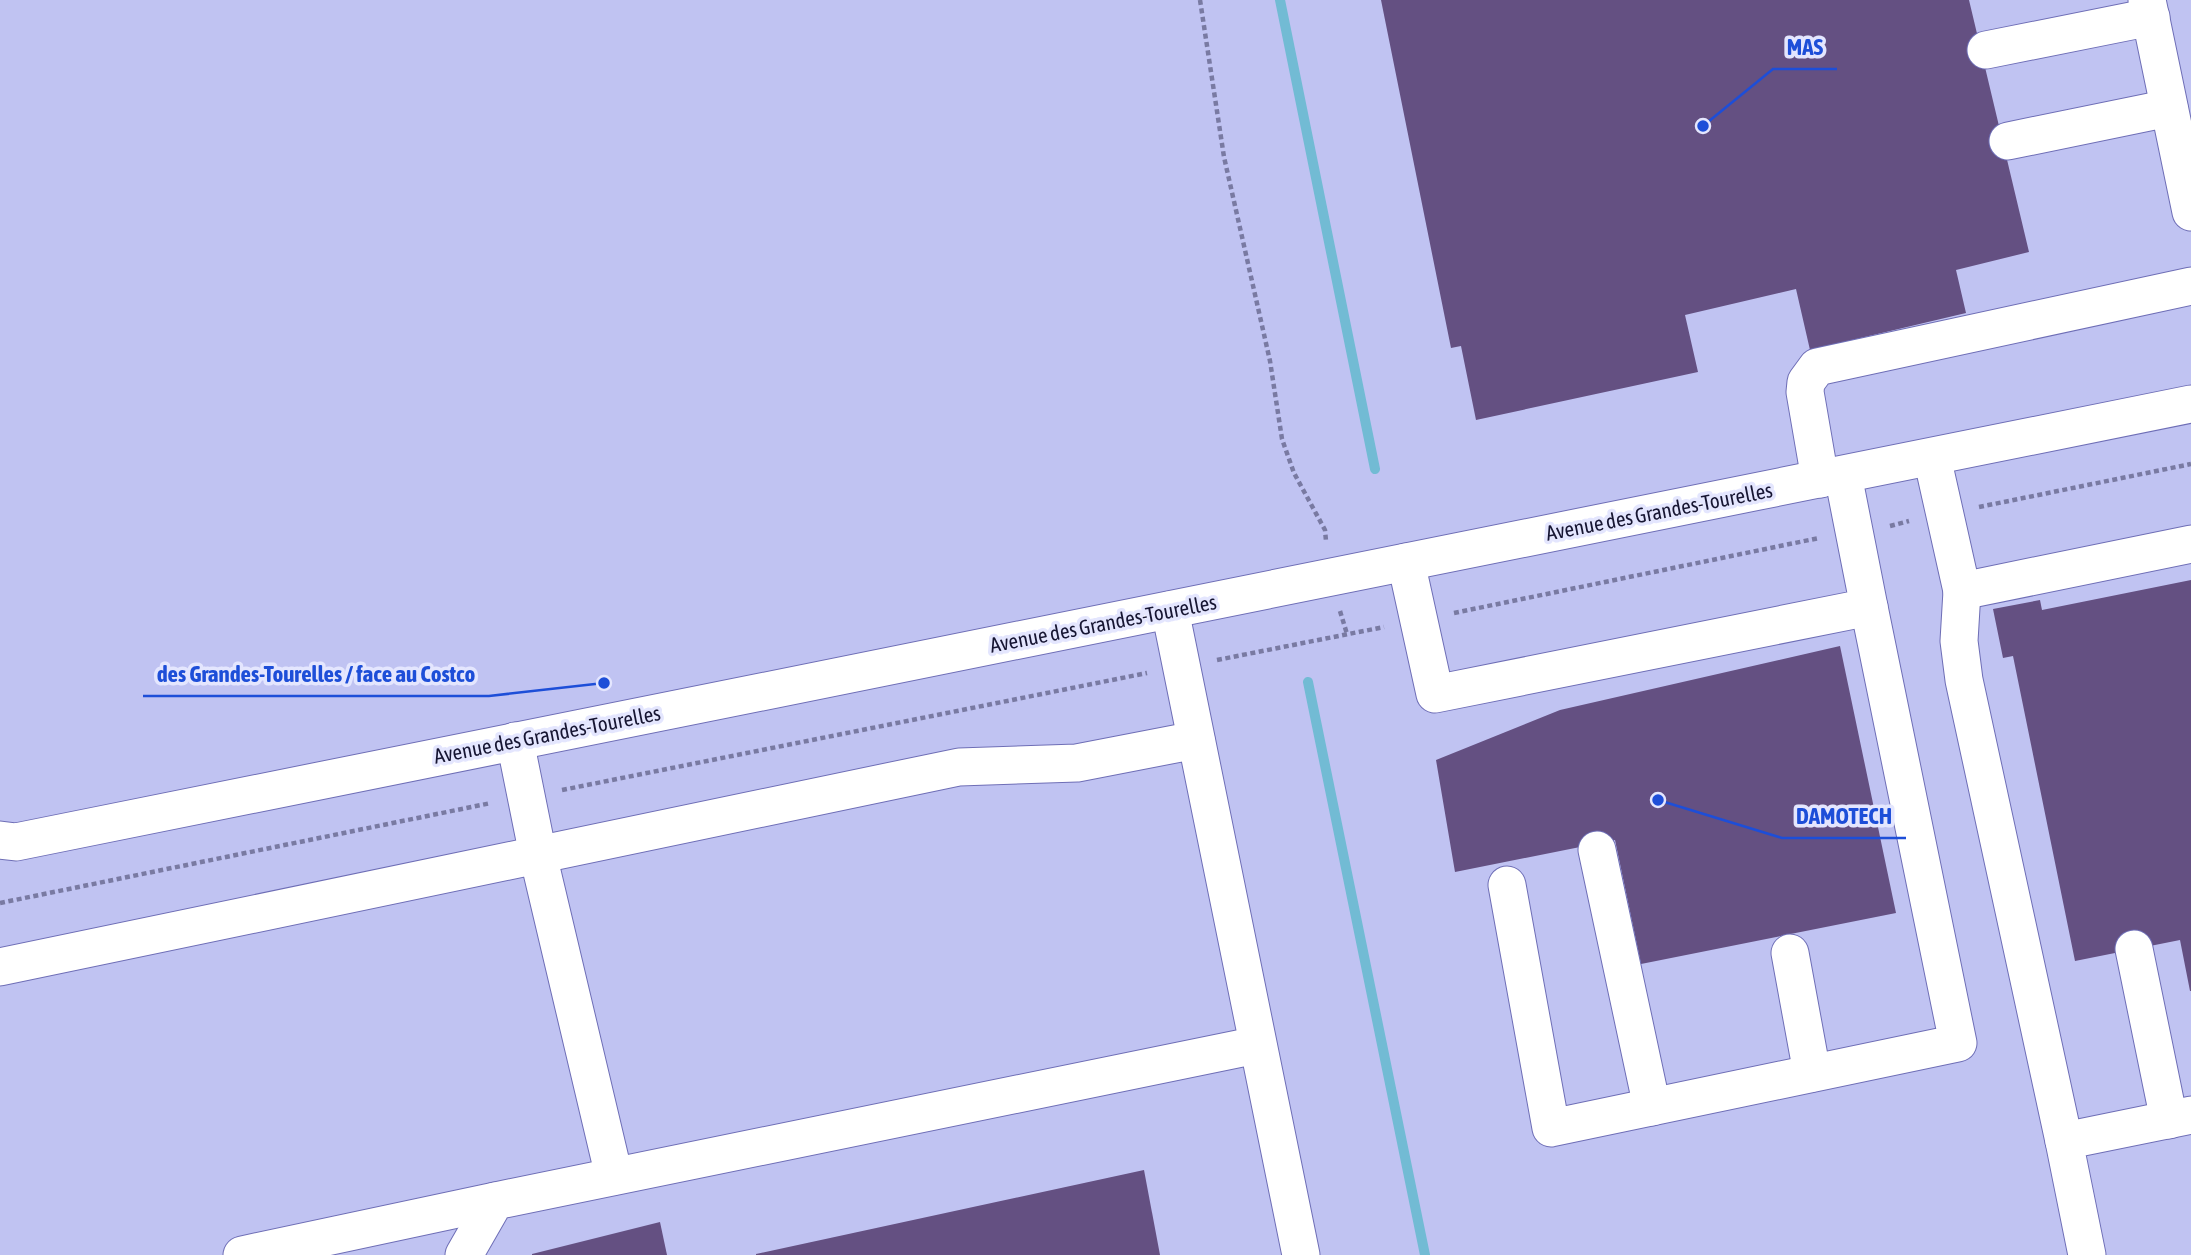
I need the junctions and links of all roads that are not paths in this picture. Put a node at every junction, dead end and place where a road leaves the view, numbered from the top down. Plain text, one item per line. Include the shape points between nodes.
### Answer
1 (2149, 9) edge
2 (1986, 50) dead end
3 (2169, 108) junction
4 (2008, 141) dead end
5 (2191, 212) edge
6 (2191, 286) edge
7 (2191, 404) edge
8 (1932, 457) junction
9 (1831, 477) junction
10 (2191, 544) edge
11 (1406, 562) junction
12 (1962, 591) junction
13 (1869, 607) junction
14 (1170, 610) junction
15 (1196, 740) junction
16 (515, 741) junction
17 (5, 845) edge
18 (1597, 850) dead end
19 (538, 855) junction
20 (1507, 886) dead end
21 (2134, 949) dead end
22 (1790, 953) dead end
23 (0, 967) edge
24 (1256, 1045) junction
25 (1812, 1073) junction
26 (1652, 1107) junction
27 (2180, 1118) edge
28 (2064, 1141) junction
29 (614, 1176) junction
30 (495, 1202) junction
31 (242, 1255) edge
32 (464, 1255) edge
33 (1301, 1255) edge
34 (2087, 1255) edge

1 - 2 street
1 - 3 street
3 - 4 street
3 - 5 street
6 - 9 street via 1817,367 1805,392
7 - 8 street, Avenue des Grandes-Tourelles
8 - 9 street, Avenue des Grandes-Tourelles
8 - 12 street
9 - 11 street, Avenue des Grandes-Tourelles
9 - 13 street
10 - 12 street
11 - 13 street via 1435,694
11 - 14 street, Avenue des Grandes-Tourelles
12 - 28 street via 1959,641 1964,680
13 - 25 street via 1958,1043
14 - 15 street
14 - 16 street, Avenue des Grandes-Tourelles
15 - 19 street via 1077,763 959,767
15 - 24 street
16 - 17 street, Avenue des Grandes-Tourelles
16 - 19 street
18 - 26 street
19 - 23 street
19 - 29 street
20 - 26 street via 1551,1128
21 - 27 street
22 - 25 street
24 - 29 street
24 - 33 street
25 - 26 street
27 - 28 street
28 - 34 street
29 - 30 street
30 - 31 street
30 - 32 street

